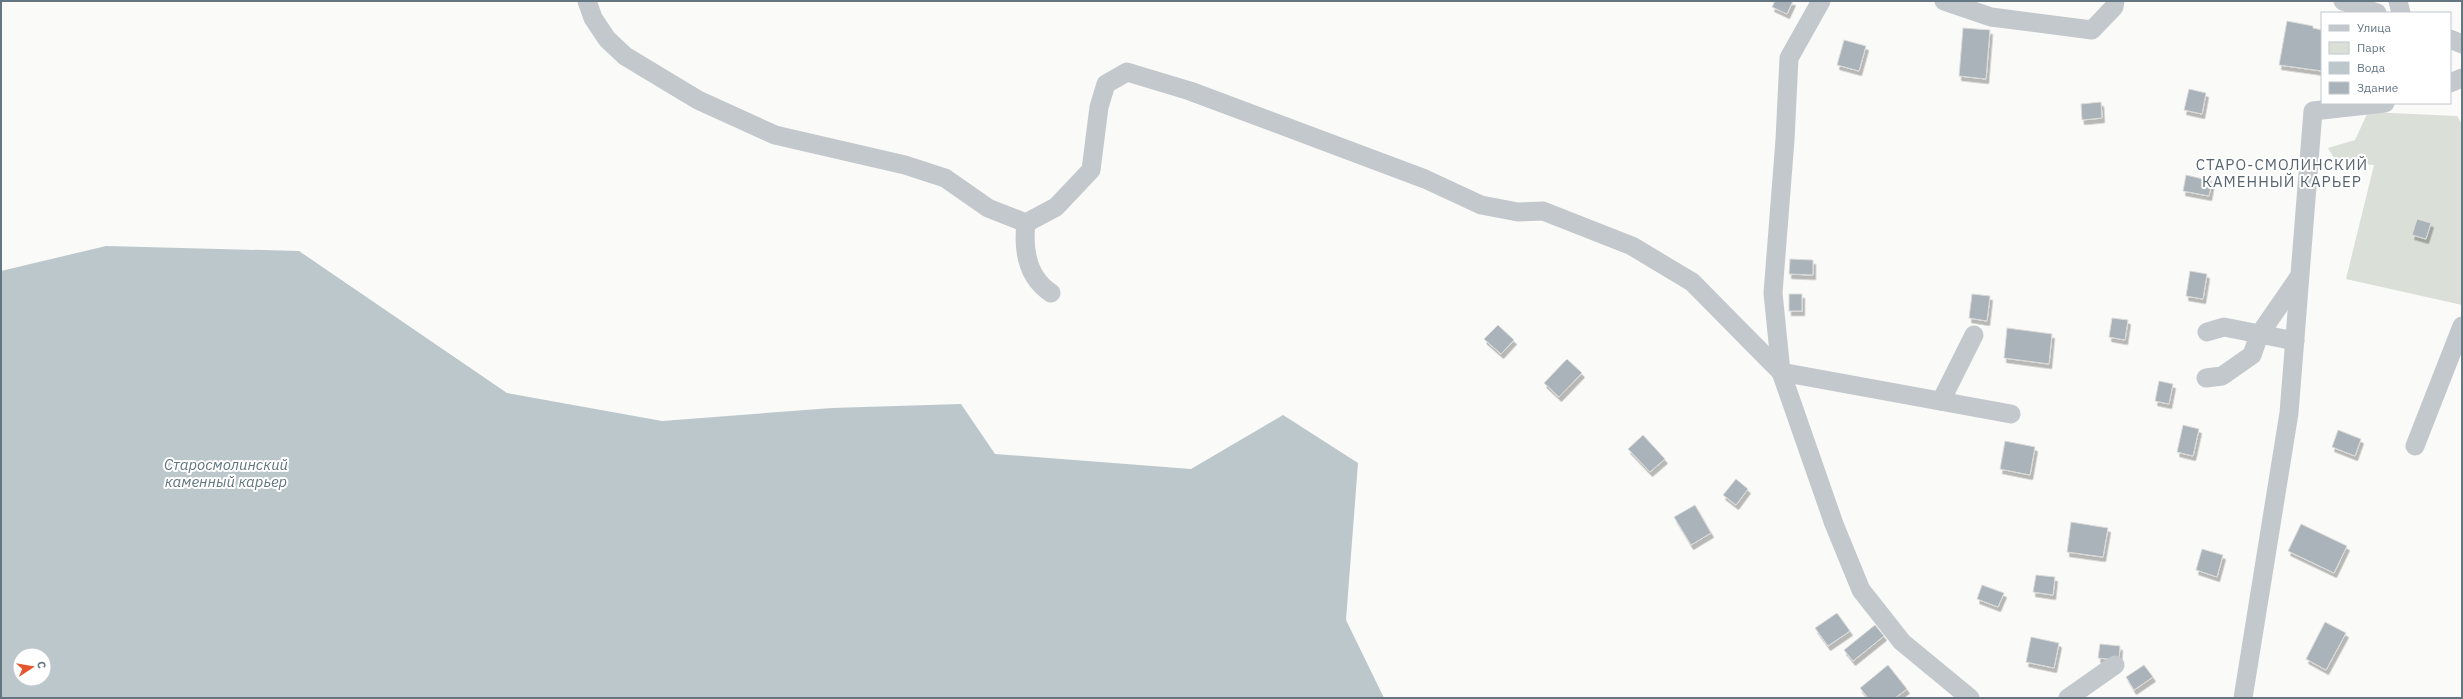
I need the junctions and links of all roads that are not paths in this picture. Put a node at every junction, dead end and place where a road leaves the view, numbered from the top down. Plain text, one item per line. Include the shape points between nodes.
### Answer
1 (587, 1) edge
2 (1821, 1) edge
3 (1944, 1) edge
4 (2115, 1) edge
5 (2343, 1) edge
6 (2398, 1) edge
7 (2374, 12) edge
8 (2401, 12) edge
9 (2451, 39) edge
10 (2462, 44) edge
11 (2462, 78) edge
12 (2451, 83) edge
13 (2376, 104) edge
14 (1026, 223) junction
15 (2300, 276) junction
16 (1051, 293) dead end
17 (2462, 326) edge
18 (2207, 332) dead end
19 (1974, 335) dead end
20 (2259, 335) junction
21 (2295, 341) junction
22 (1781, 372) junction
23 (2206, 378) dead end
24 (1941, 401) junction
25 (2011, 414) dead end
26 (2415, 446) dead end
27 (2115, 665) dead end
28 (1970, 698) edge
29 (2068, 698) edge
30 (2243, 698) edge

1 - 14 street via 593,18 607,39 625,56 698,100 774,135 905,165 945,178 988,208
2 - 22 street via 1789,58 1773,293
3 - 4 street via 1991,17 2092,30 2114,7
5 - 7 street
6 - 8 street
9 - 10 street
11 - 12 street
13 - 15 street via 2313,111
14 - 16 street via 1024,241 1027,260 1042,287
14 - 22 street via 1056,207 1091,170 1099,107 1106,84 1127,72 1205,96 1425,179 1481,205 1518,212 1543,211 1632,246 1692,282
15 - 20 street
15 - 21 street
17 - 26 street
18 - 20 street via 2224,327
19 - 24 street
20 - 21 street
20 - 23 street via 2252,355 2222,376
21 - 30 street via 2289,413
22 - 24 street
22 - 28 street via 1834,524 1861,590 1902,642
24 - 25 street
27 - 29 street

